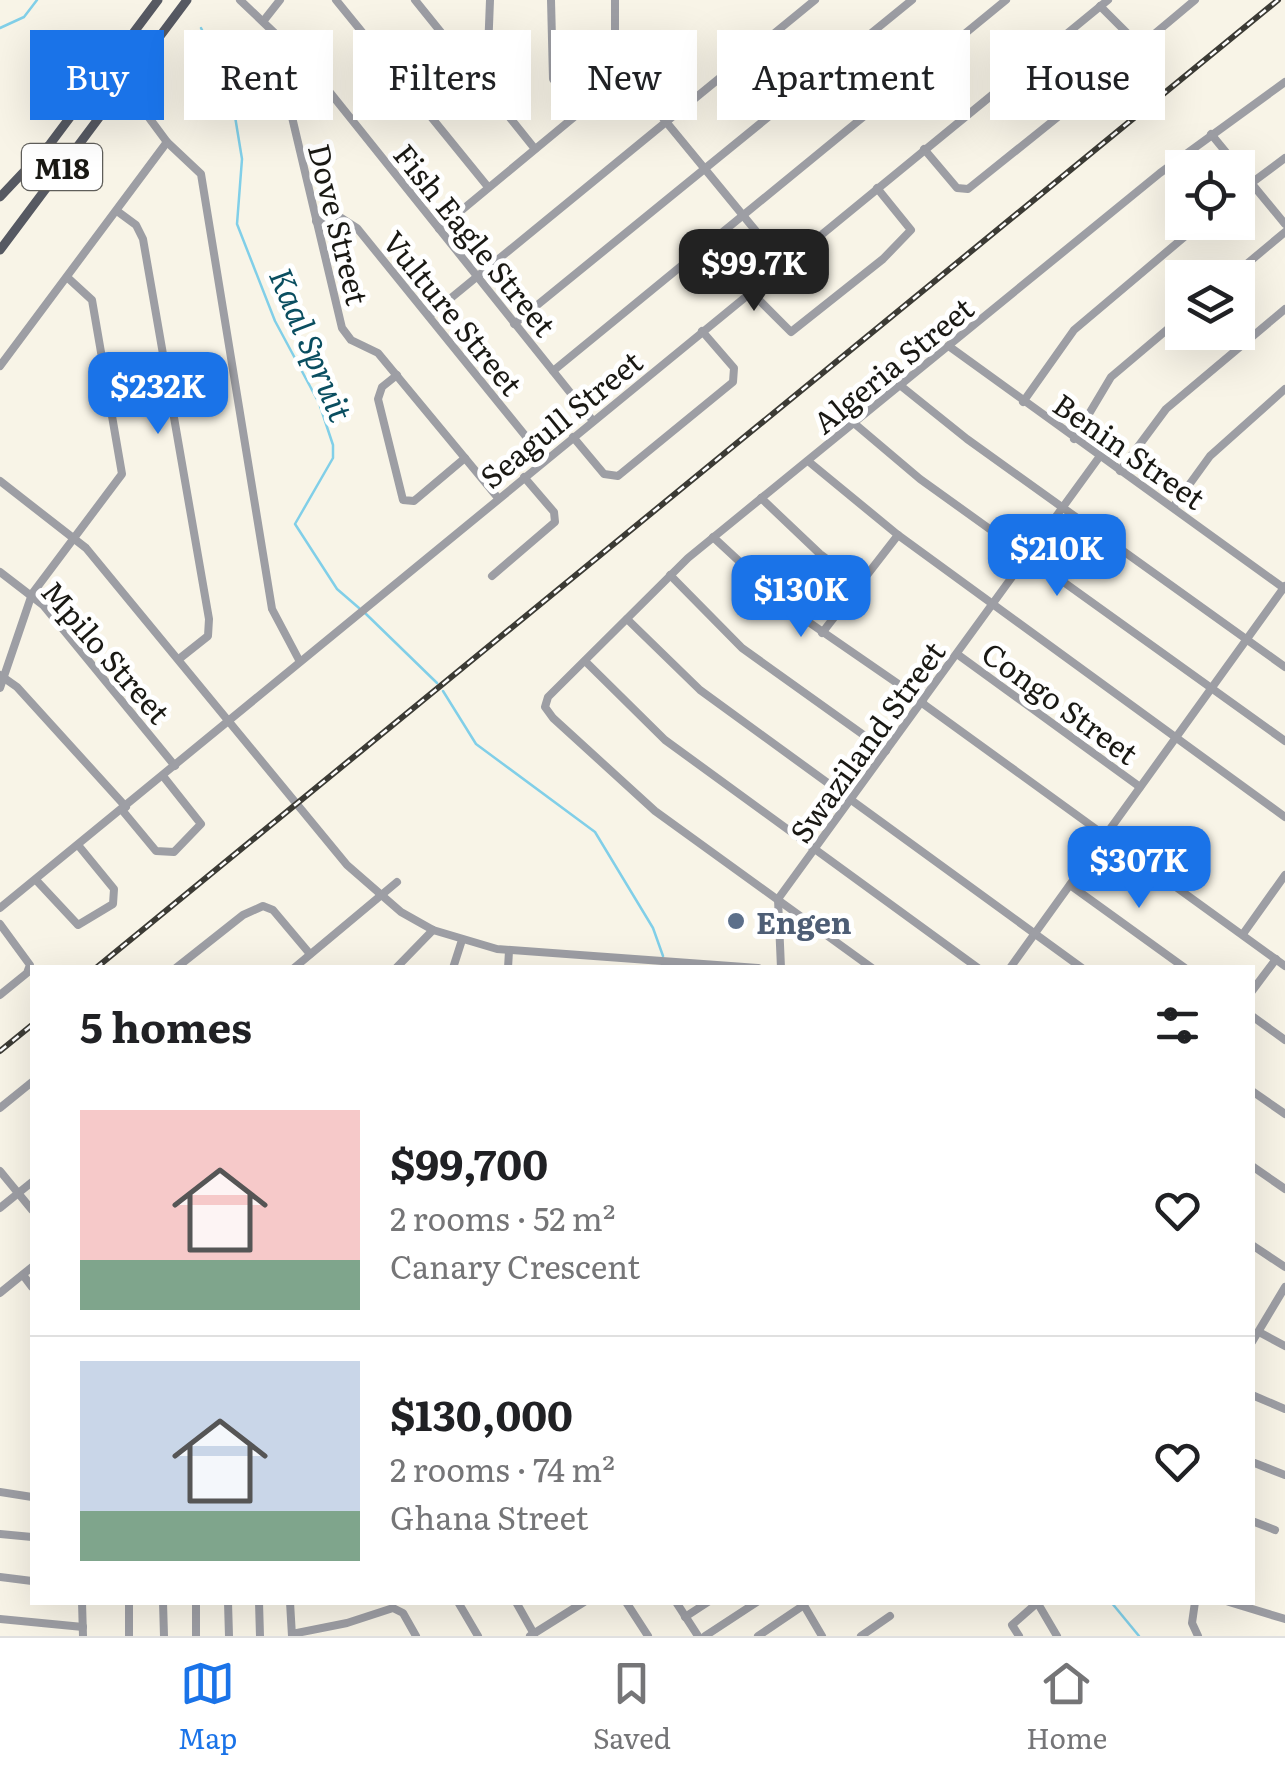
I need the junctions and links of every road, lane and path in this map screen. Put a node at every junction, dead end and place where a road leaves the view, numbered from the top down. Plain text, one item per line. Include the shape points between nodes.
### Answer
1 (240, 0) edge
2 (280, 0) edge
3 (336, 0) edge
4 (415, 0) edge
5 (490, 0) edge
6 (551, 0) edge
7 (615, 0) edge
8 (815, 0) edge
9 (912, 0) edge
10 (1006, 0) edge
11 (1195, 0) edge
12 (1104, 3) edge
13 (155, 4) edge
14 (184, 4) edge
15 (265, 19) junction
16 (275, 30) edge
17 (439, 30) edge
18 (489, 30) edge
19 (552, 30) edge
20 (616, 30) edge
21 (1072, 30) edge
22 (164, 31) edge
23 (1285, 82) edge
24 (333, 96) edge
25 (990, 96) edge
26 (97, 120) edge
27 (151, 120) edge
28 (293, 120) edge
29 (511, 120) edge
30 (570, 120) edge
31 (1054, 120) edge
32 (666, 122) junction
33 (1212, 134) junction
34 (167, 142) junction
35 (535, 149) junction
36 (924, 150) junction
37 (1225, 150) edge
38 (1285, 158) edge
39 (704, 168) junction
40 (1255, 179) edge
41 (488, 188) junction
42 (876, 188) junction
43 (1255, 188) edge
44 (0, 197) edge
45 (117, 212) junction
46 (742, 214) junction
47 (316, 221) junction
48 (1285, 224) edge
49 (439, 229) junction
50 (1285, 232) edge
51 (1181, 240) edge
52 (0, 250) edge
53 (1252, 260) edge
54 (784, 264) junction
55 (478, 277) junction
56 (68, 278) junction
57 (751, 292) junction
58 (1285, 309) edge
59 (429, 316) junction
60 (514, 324) junction
61 (702, 331) junction
62 (1165, 331) edge
63 (950, 347) junction
64 (0, 366) edge
65 (553, 371) junction
66 (397, 376) junction
67 (902, 386) junction
68 (1285, 389) edge
69 (1023, 402) junction
70 (593, 421) junction
71 (854, 424) junction
72 (573, 437) junction
73 (1074, 439) junction
74 (1100, 456) junction
75 (465, 458) junction
76 (545, 460) junction
77 (808, 461) junction
78 (1120, 471) junction
79 (524, 477) junction
80 (0, 480) edge
81 (498, 498) junction
82 (762, 498) junction
83 (1062, 507) junction
84 (1173, 508) junction
85 (898, 535) junction
86 (713, 537) junction
87 (76, 539) junction
88 (1028, 555) junction
89 (0, 572) edge
90 (670, 575) junction
91 (492, 576) dead end
92 (860, 583) junction
93 (1285, 587) edge
94 (32, 594) junction
95 (992, 604) junction
96 (627, 618) junction
97 (822, 633) junction
98 (1247, 640) junction
99 (957, 654) junction
100 (179, 660) junction
101 (300, 660) junction
102 (584, 661) junction
103 (1285, 667) edge
104 (2, 675) edge
105 (0, 688) edge
106 (1212, 688) junction
107 (922, 702) junction
108 (227, 720) junction
109 (1175, 737) junction
110 (1285, 741) edge
111 (886, 751) junction
112 (175, 766) junction
113 (163, 776) junction
114 (1140, 787) junction
115 (851, 800) junction
116 (124, 809) junction
117 (1285, 817) edge
118 (1106, 835) junction
119 (78, 844) junction
120 (816, 848) junction
121 (1285, 875) edge
122 (36, 880) junction
123 (398, 882) dead end
124 (1070, 884) junction
125 (1282, 888) edge
126 (380, 896) junction
127 (778, 900) junction
128 (0, 908) edge
129 (0, 924) edge
130 (433, 930) junction
131 (1035, 933) junction
132 (1243, 934) junction
133 (462, 940) junction
134 (509, 951) junction
135 (310, 954) junction
136 (1276, 959) junction
137 (568, 961) edge
138 (626, 964) edge
139 (180, 965) edge
140 (297, 965) edge
141 (399, 965) edge
142 (454, 965) edge
143 (508, 965) edge
144 (710, 965) edge
145 (781, 965) edge
146 (868, 965) edge
147 (974, 965) edge
148 (1012, 965) edge
149 (1078, 965) edge
150 (1181, 965) edge
151 (1285, 966) edge
152 (1255, 986) edge
153 (0, 995) edge
154 (1255, 1018) edge
155 (1285, 1040) edge
156 (30, 1084) edge
157 (1255, 1093) edge
158 (0, 1108) edge
159 (1285, 1114) edge
160 (1255, 1168) edge
161 (0, 1171) edge
162 (30, 1184) edge
163 (1285, 1189) edge
164 (18, 1193) junction
165 (0, 1208) edge
166 (30, 1208) edge
167 (1255, 1247) edge
168 (1285, 1268) edge
169 (30, 1269) edge
170 (23, 1275) junction
171 (30, 1284) edge
172 (1285, 1287) edge
173 (0, 1293) edge
174 (1255, 1336) edge
175 (1255, 1338) edge
176 (1285, 1346) edge
177 (1255, 1396) edge
178 (1285, 1409) edge
179 (1255, 1463) edge
180 (1285, 1475) edge
181 (0, 1492) edge
182 (30, 1497) edge
183 (1255, 1522) edge
184 (1275, 1530) dead end
185 (0, 1534) edge
186 (30, 1537) edge
187 (0, 1577) edge
188 (30, 1582) edge
189 (82, 1605) edge
190 (129, 1605) edge
191 (163, 1605) edge
192 (196, 1605) edge
193 (228, 1605) edge
194 (259, 1605) edge
195 (290, 1605) edge
196 (460, 1605) edge
197 (517, 1605) edge
198 (579, 1605) edge
199 (628, 1605) edge
200 (678, 1605) edge
201 (704, 1605) edge
202 (753, 1605) edge
203 (802, 1605) edge
204 (804, 1605) edge
205 (1035, 1605) edge
206 (1038, 1605) edge
207 (1195, 1605) edge
208 (1239, 1605) edge
209 (890, 1616) dead end
210 (686, 1618) junction
211 (1285, 1619) edge
212 (0, 1620) edge
213 (83, 1632) edge
214 (819, 1632) edge
215 (646, 1633) edge
216 (292, 1635) edge
217 (415, 1635) edge
218 (532, 1635) edge
219 (129, 1636) edge
220 (164, 1636) edge
221 (196, 1636) edge
222 (229, 1636) edge
223 (260, 1636) edge
224 (478, 1636) edge
225 (634, 1636) edge
226 (701, 1636) edge
227 (758, 1636) edge
228 (804, 1636) edge
229 (861, 1636) edge
230 (1019, 1636) edge
231 (1056, 1636) edge
232 (1198, 1636) edge

1 - 15 street, Fish Eagle Street
2 - 15 street
3 - 41 street
4 - 17 street
5 - 18 street
6 - 19 street
7 - 20 street
8 - 32 street
9 - 39 street
10 - 46 street
11 - 12 street via 1140,46
12 - 21 street, Seagull Street
13 - 44 main road, M18 via 50,144
14 - 22 main road, M18
15 - 16 street, Fish Eagle Street
23 - 33 street, Algeria Street
24 - 49 street, Fish Eagle Street
25 - 36 street, Seagull Street
26 - 52 main road, M18
27 - 34 street
28 - 47 street, Dove Street
29 - 35 street
30 - 35 street
31 - 36 street via 964,190
32 - 39 street
32 - 55 street
33 - 37 street
33 - 63 street, Algeria Street
34 - 45 street
34 - 101 street via 202,178 272,609
35 - 41 street
36 - 42 street, Seagull Street
38 - 40 street
39 - 46 street
39 - 60 street
41 - 49 street
42 - 54 street, Seagull Street
42 - 57 street via 911,230 883,260 791,332
43 - 48 street
45 - 56 street
45 - 100 street via 143,239 209,619 208,636
46 - 54 street
46 - 65 street
47 - 59 street, Vulture Street via 350,221
47 - 66 street, Dove Street via 345,333 373,348
49 - 55 street, Fish Eagle Street
50 - 53 street
51 - 69 street via 1074,330
54 - 57 street, Seagull Street
55 - 59 street
55 - 60 street, Fish Eagle Street
56 - 64 street
56 - 87 street via 92,300 122,470
57 - 61 street, Seagull Street
58 - 78 street via 1166,409
59 - 76 street, Vulture Street
60 - 65 street, Fish Eagle Street
61 - 70 street, Seagull Street
61 - 72 street via 734,368 735,379 651,449 610,476
62 - 73 street via 1111,377
63 - 67 street, Algeria Street
63 - 69 street, Benin Street
65 - 70 street, Fish Eagle Street
66 - 75 street, Dove Street
66 - 75 street via 378,399 402,500 414,501
67 - 71 street, Algeria Street
67 - 83 street
68 - 84 street via 1210,456
69 - 73 street, Benin Street
70 - 72 street, Seagull Street
71 - 77 street, Algeria Street
71 - 88 street
72 - 76 street, Seagull Street
73 - 74 street, Benin Street
74 - 78 street, Benin Street
74 - 83 street, Swaziland Street
75 - 81 street, Dove Street
76 - 79 street, Seagull Street
77 - 82 street, Algeria Street
77 - 85 street
78 - 84 street, Benin Street
79 - 81 street, Seagull Street
79 - 91 street via 555,522
80 - 87 street
81 - 101 street, Seagull Street
82 - 86 street, Algeria Street
82 - 92 street
83 - 88 street, Swaziland Street
83 - 98 street
84 - 93 street, Benin Street
85 - 92 street
85 - 95 street
86 - 90 street, Algeria Street
86 - 97 street
87 - 94 street
87 - 100 street
88 - 95 street, Swaziland Street
88 - 106 street
89 - 94 street, Mpilo Street
90 - 96 street, Algeria Street
90 - 111 street via 742,648
92 - 97 street
93 - 98 street
94 - 104 street
94 - 112 street, Mpilo Street
95 - 99 street, Swaziland Street
95 - 109 street
96 - 102 street, Algeria Street
96 - 115 street via 700,690
97 - 107 street
98 - 103 street
98 - 106 street
99 - 107 street, Swaziland Street
99 - 114 street, Congo Street
100 - 108 street
101 - 108 street, Seagull Street
102 - 120 street via 665,740
102 - 127 street, Algeria Street via 546,702 553,718 642,800
104 - 105 street
104 - 116 street
106 - 109 street
106 - 110 street
107 - 111 street, Swaziland Street
107 - 118 street
108 - 112 street, Seagull Street
108 - 126 street
109 - 114 street
109 - 117 street
111 - 115 street, Swaziland Street
112 - 113 street, Seagull Street
113 - 116 street, Seagull Street
113 - 116 street via 201,824 185,843 161,854
114 - 118 street
115 - 120 street, Swaziland Street
115 - 131 street
116 - 119 street, Seagull Street
118 - 124 street
118 - 132 street
119 - 122 street, Seagull Street
119 - 122 street via 114,889 112,904 78,925
120 - 127 street, Swaziland Street
120 - 147 street
121 - 125 street
122 - 128 street, Seagull Street
123 - 126 street
124 - 131 street
124 - 150 street
125 - 132 street
126 - 130 street
126 - 135 street
127 - 145 street
127 - 146 street
129 - 153 street via 30,965
130 - 133 street
130 - 141 street
131 - 148 street
131 - 149 street
132 - 136 street
133 - 134 street
133 - 142 street
134 - 137 street
134 - 143 street
135 - 139 street via 263,906
135 - 140 street
136 - 151 street
136 - 152 street
137 - 138 street
138 - 144 street
154 - 155 street
156 - 158 street
157 - 159 street
160 - 163 street
161 - 164 street
162 - 164 street
164 - 165 street
164 - 166 street
167 - 168 street
169 - 170 street
170 - 171 street
170 - 173 street
172 - 174 street
175 - 176 street
177 - 178 street
179 - 180 street
181 - 182 street
183 - 184 street
185 - 186 street
187 - 188 street
189 - 213 street
190 - 219 street
191 - 220 street
192 - 221 street
193 - 222 street
194 - 223 street
195 - 216 street
196 - 224 street
197 - 218 street
198 - 218 street
199 - 215 street
200 - 210 street
201 - 210 street
202 - 226 street
203 - 227 street
204 - 214 street
205 - 230 street via 1012,1624
206 - 231 street
207 - 232 street
208 - 211 street
209 - 229 street
210 - 226 street
212 - 213 street
214 - 228 street
215 - 225 street
216 - 217 street via 394,1608

